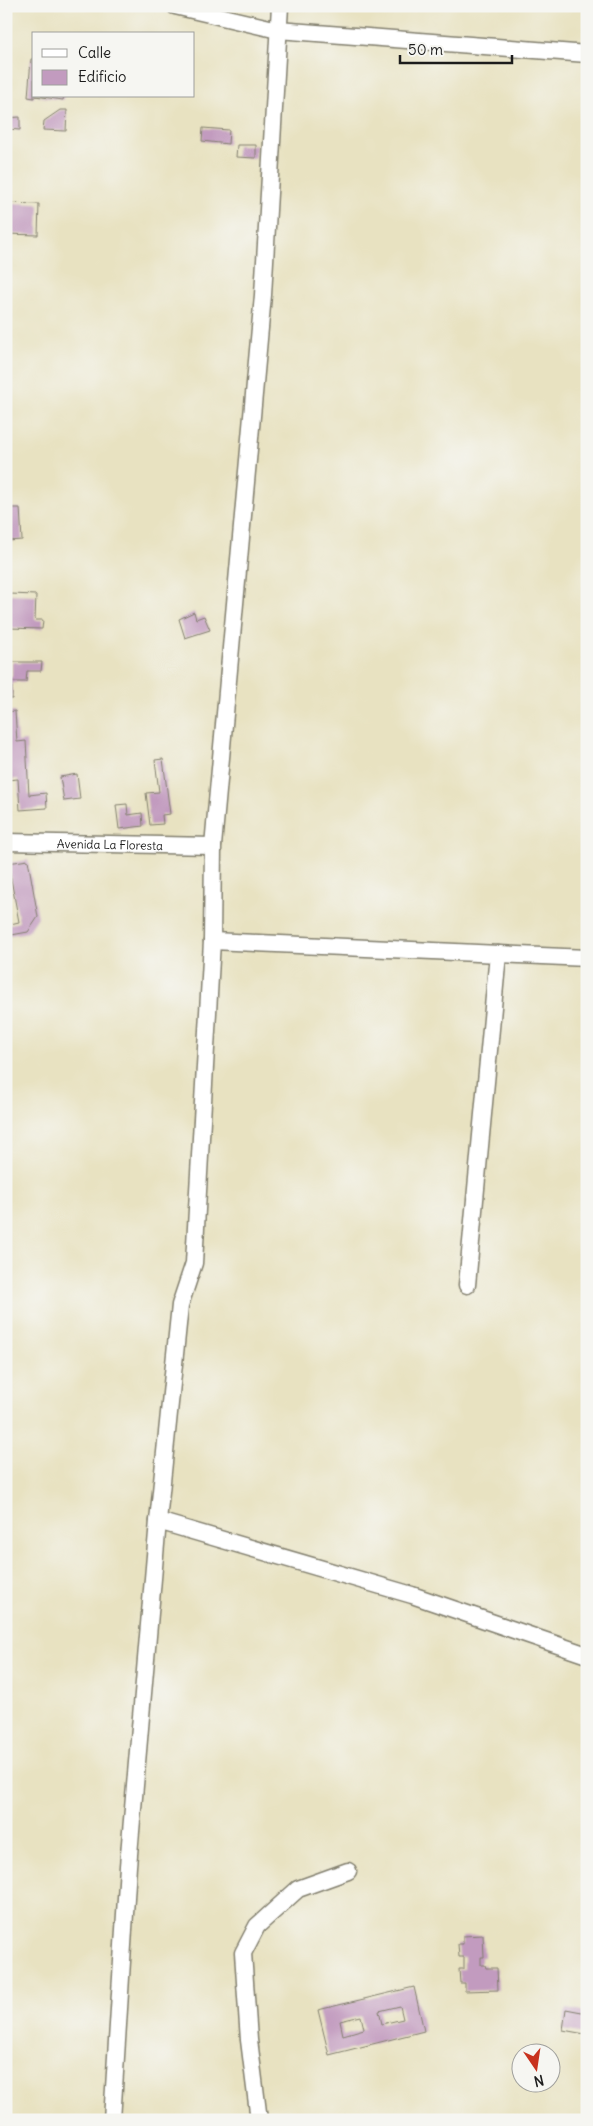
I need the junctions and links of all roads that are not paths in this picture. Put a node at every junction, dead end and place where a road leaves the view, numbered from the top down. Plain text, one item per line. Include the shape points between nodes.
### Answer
1 (175, 6) edge
2 (280, 6) edge
3 (278, 30) junction
4 (587, 54) edge
5 (6, 842) edge
6 (213, 846) junction
7 (212, 941) junction
8 (498, 954) junction
9 (587, 958) edge
10 (466, 1285) dead end
11 (158, 1522) junction
12 (587, 1655) edge
13 (348, 1871) dead end
14 (112, 2120) edge
15 (259, 2120) edge

1 - 3 street
2 - 3 street
3 - 4 street
3 - 6 street via 263,296
5 - 6 street, Avenida La Floresta
6 - 7 street
7 - 8 street
7 - 11 street via 194,1263 180,1304
8 - 9 street
8 - 10 street
11 - 12 street via 412,1595
11 - 14 street via 128,1866
13 - 15 street via 298,1889 257,1926 242,1953

